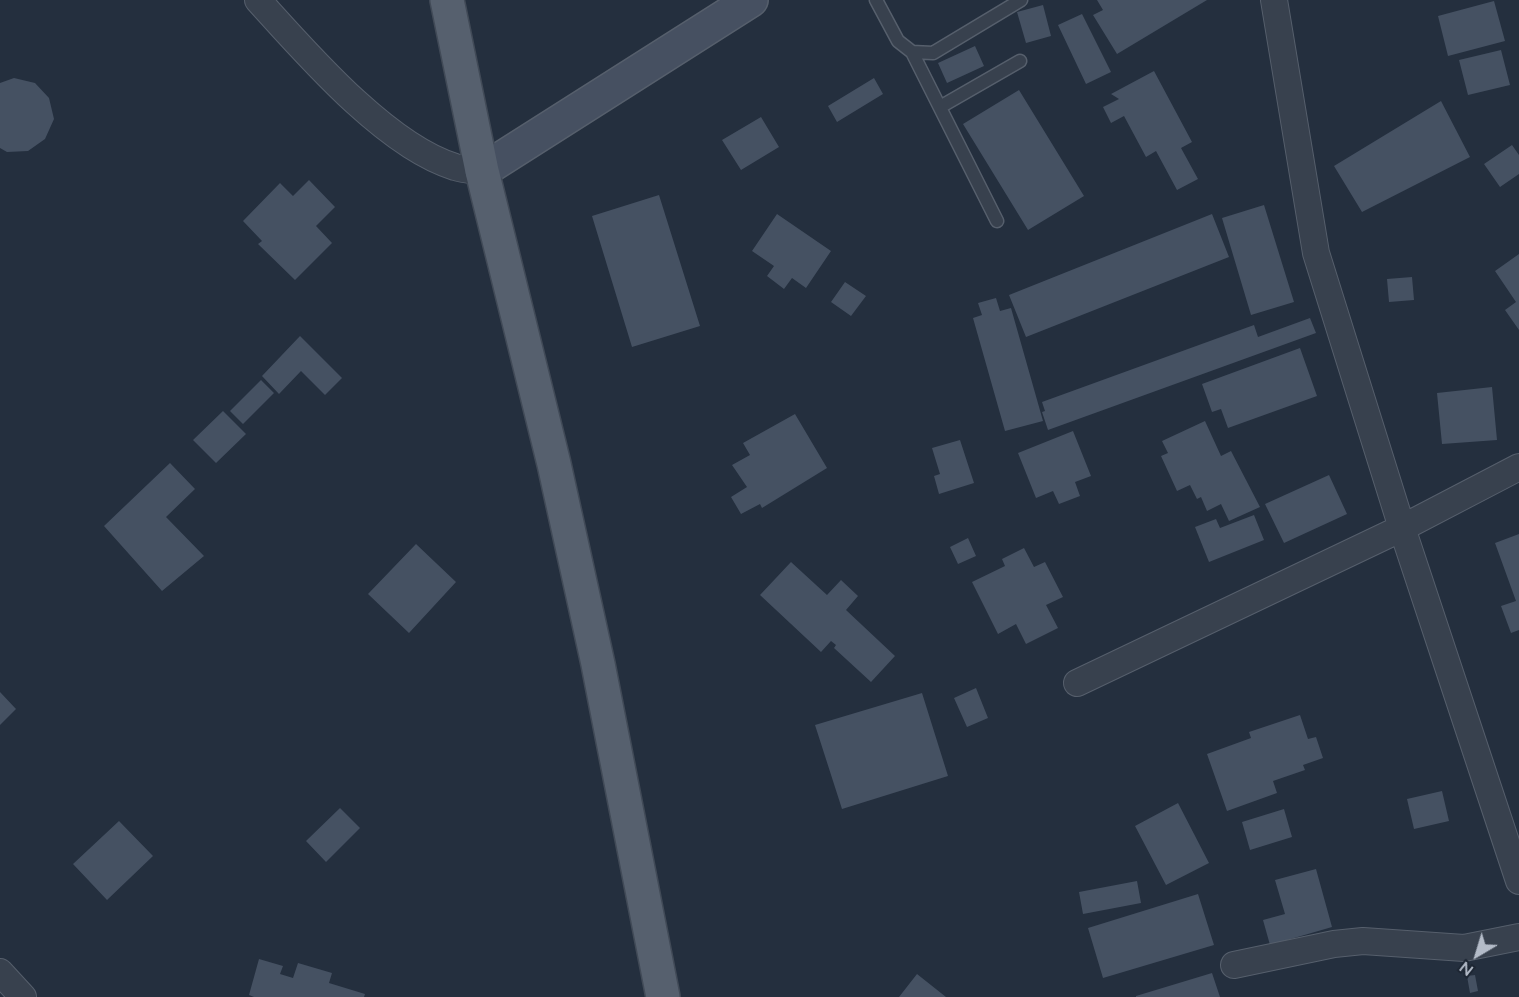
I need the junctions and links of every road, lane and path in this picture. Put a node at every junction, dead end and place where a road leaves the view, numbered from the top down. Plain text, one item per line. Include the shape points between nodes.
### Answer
1 (258, 0) edge
2 (447, 0) edge
3 (751, 0) edge
4 (876, 0) edge
5 (1021, 0) edge
6 (1274, 0) edge
7 (912, 52) junction
8 (1020, 61) dead end
9 (940, 107) junction
10 (482, 171) junction
11 (998, 221) dead end
12 (1519, 467) edge
13 (1402, 528) junction
14 (1077, 683) dead end
15 (1519, 881) edge
16 (1519, 937) edge
17 (1234, 965) dead end
18 (0, 972) edge
19 (23, 997) edge
20 (663, 997) edge

1 - 10 street via 375,119 434,159 456,168
2 - 10 main road
3 - 10 street
4 - 7 lane via 898,41
5 - 7 lane via 933,53
6 - 13 street via 1317,254
7 - 9 lane
8 - 9 lane
9 - 11 lane
10 - 20 main road via 546,430 595,653
12 - 13 street
13 - 14 street
13 - 15 street
16 - 17 street via 1464,948 1363,941
18 - 19 street

